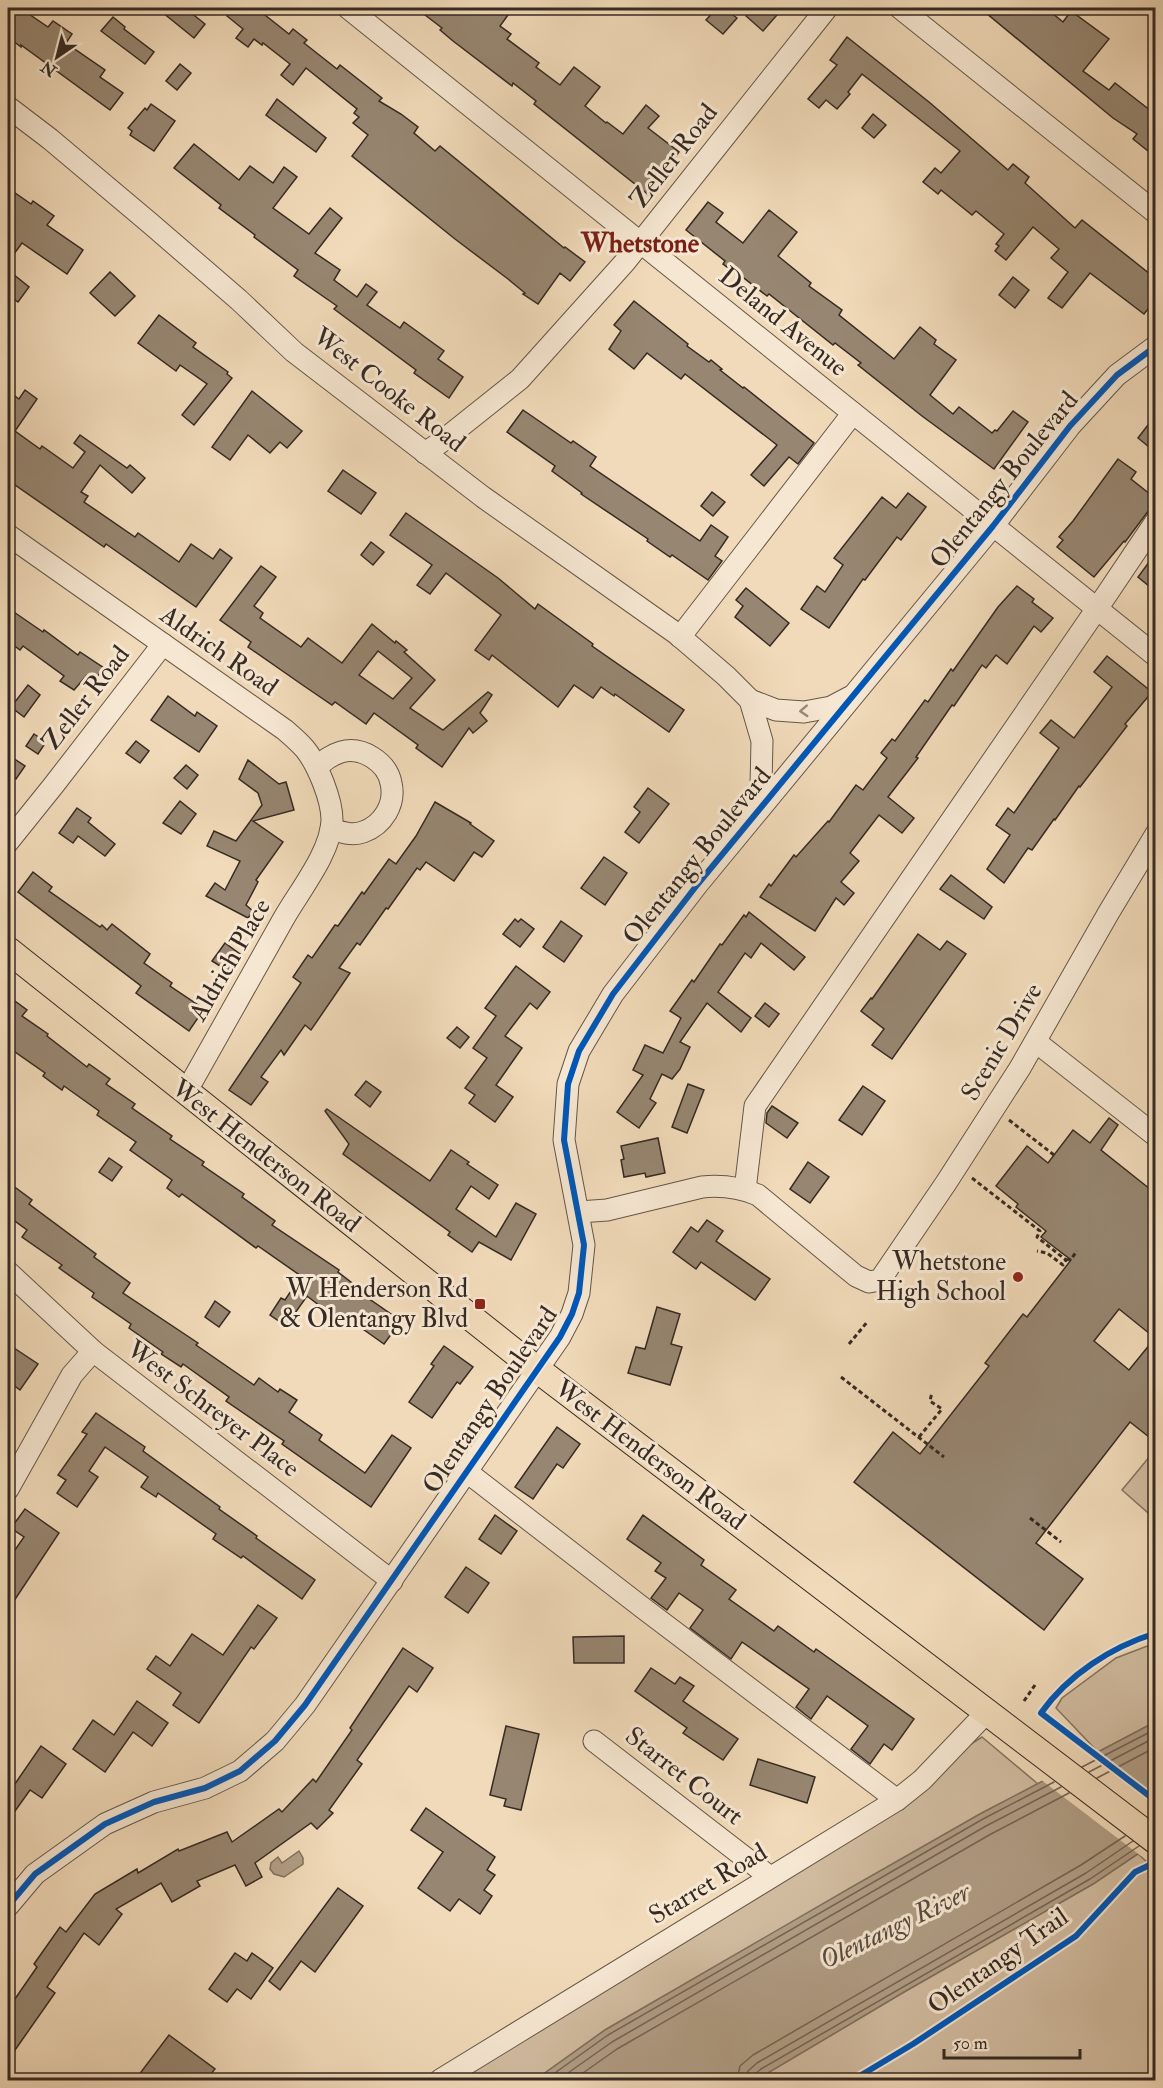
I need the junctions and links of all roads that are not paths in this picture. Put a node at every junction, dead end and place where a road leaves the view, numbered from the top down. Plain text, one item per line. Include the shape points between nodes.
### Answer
1 (348, 8) edge
2 (827, 8) edge
3 (900, 8) edge
4 (8, 107) edge
5 (1155, 213) edge
6 (640, 242) junction
7 (1155, 345) edge
8 (854, 413) junction
9 (425, 453) junction
10 (1155, 521) edge
11 (993, 526) junction
12 (8, 535) edge
13 (1097, 610) junction
14 (680, 637) junction
15 (163, 644) junction
16 (1155, 656) edge
17 (856, 694) junction
18 (750, 700) junction
19 (317, 767) junction
20 (746, 826) junction
21 (331, 829) junction
22 (1155, 834) edge
23 (8, 842) edge
24 (322, 855) joint
25 (8, 951) edge
26 (1036, 1042) junction
27 (186, 1092) junction
28 (1155, 1136) edge
29 (745, 1190) junction
30 (579, 1212) junction
31 (8, 1272) edge
32 (93, 1351) junction
33 (538, 1369) junction
34 (467, 1472) junction
35 (9, 1483) edge
36 (392, 1581) junction
37 (987, 1712) junction
38 (594, 1741) dead end
39 (897, 1800) junction
40 (1155, 1841) edge
41 (770, 1877) junction
42 (8, 1906) edge
43 (440, 2080) edge

1 - 6 street, Deland Avenue
2 - 6 street, Zeller Road
3 - 5 street
4 - 9 street, West Cooke Road via 151,224 294,352
6 - 8 street, Deland Avenue
6 - 9 street, Zeller Road via 520,379
7 - 11 street, Olentangy Boulevard via 1093,399
8 - 11 street, Deland Avenue
8 - 14 street
9 - 14 street, West Cooke Road
10 - 13 street
11 - 13 street, Deland Avenue
11 - 17 street, Olentangy Boulevard
12 - 15 street, Aldrich Road
13 - 16 street, Deland Avenue
13 - 29 street via 755,1106
14 - 18 street, West Cooke Road
15 - 19 street, Aldrich Road via 285,730
15 - 23 street, Zeller Road
17 -> 18 street, West Cooke Road via 831,707 804,712 776,710
17 - 20 street, Olentangy Boulevard
18 - 20 street, West Cooke Road via 762,741 762,763 761,785
19 - 21 street, Aldrich Road via 327,794
19 - 21 street via 343,751 359,751 385,769 391,783 392,799 376,825 346,834
20 - 30 street, Olentangy Boulevard via 625,977 579,1051 568,1084 564,1140
21 - 24 street, Aldrich Road
22 - 26 street, Scenic Drive
24 - 27 street, Aldrich Place
25 - 27 main road, West Henderson Road
26 - 28 street
26 - 29 street, Scenic Drive via 880,1280 869,1282 856,1276 758,1195
27 - 33 main road, West Henderson Road
29 - 30 street via 702,1187 607,1210
30 - 33 street, Olentangy Boulevard via 584,1245 579,1293 560,1337
31 - 32 street, West Schreyer Place
32 - 35 street via 72,1375
32 - 36 street, West Schreyer Place
33 - 34 street, Olentangy Boulevard
33 - 37 main road, West Henderson Road
34 - 36 street, Olentangy Boulevard
34 - 39 street
36 - 42 street, Olentangy Boulevard via 305,1705 275,1741 240,1771 205,1788 154,1802 105,1824 35,1874
37 - 39 street, Starret Road via 929,1773
37 - 40 main road, West Henderson Road
38 - 41 street, Starret Court
39 - 41 street, Starret Road
41 - 43 street, Starret Road

